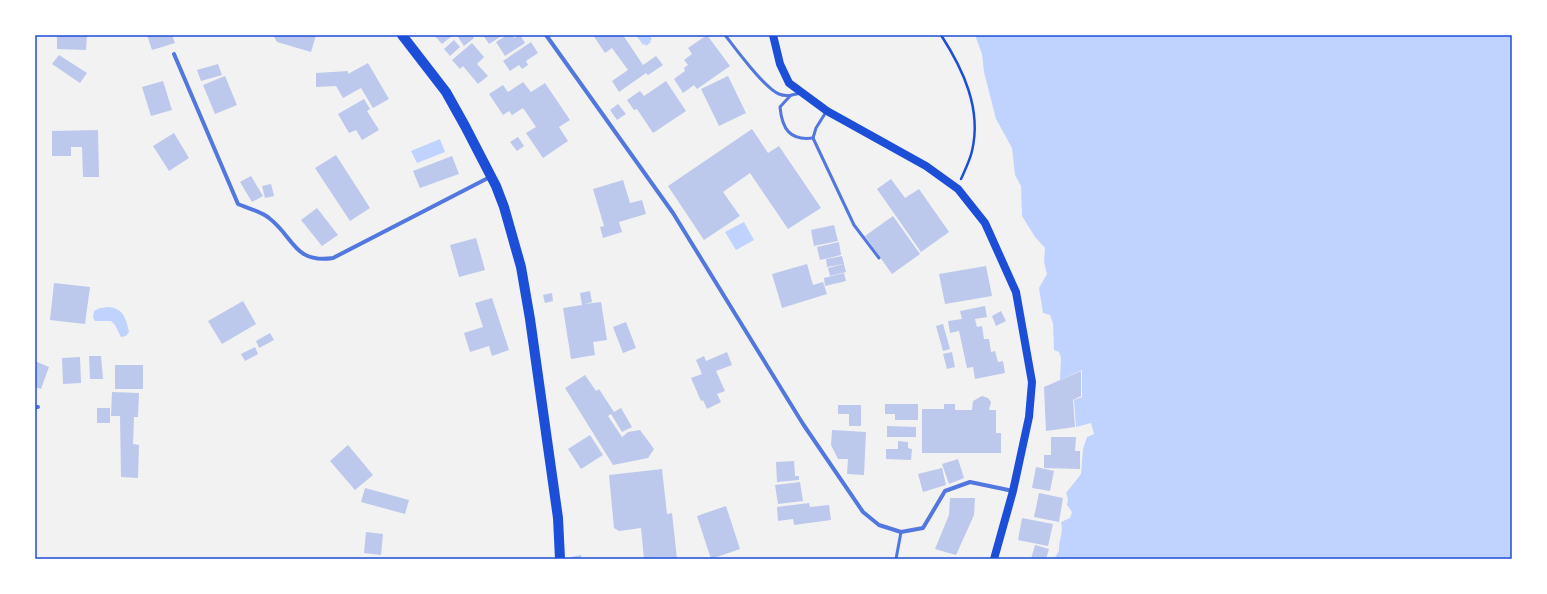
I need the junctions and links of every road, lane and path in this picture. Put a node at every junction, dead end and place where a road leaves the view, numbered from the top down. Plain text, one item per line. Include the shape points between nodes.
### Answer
1 (402, 35) edge
2 (546, 35) edge
3 (725, 35) edge
4 (773, 35) edge
5 (941, 35) edge
6 (174, 54) dead end
7 (802, 92) junction
8 (790, 96) junction
9 (827, 111) junction
10 (813, 138) junction
11 (491, 176) junction
12 (958, 189) junction
13 (879, 258) dead end
14 (1013, 491) junction
15 (901, 532) junction
16 (560, 559) edge
17 (896, 559) edge
18 (994, 559) edge

1 - 11 main road via 446,92
2 - 15 street via 673,213 803,424 862,512 879,525
3 - 8 lane via 768,87 779,94
4 - 7 main road via 780,64 789,82
5 - 12 path via 956,58 974,106 976,119 972,151
6 - 11 street via 238,204 268,216 301,254 321,260 333,258
7 - 8 lane
7 - 9 main road
8 - 10 lane via 780,107 785,128 794,137
9 - 10 lane
9 - 12 main road via 926,166
10 - 13 lane via 854,225
11 - 16 main road via 504,206 521,267 558,518
12 - 14 main road via 985,223 1016,292 1032,382 1030,417
14 - 15 street via 970,482 945,491 923,528
14 - 18 main road
15 - 17 lane

